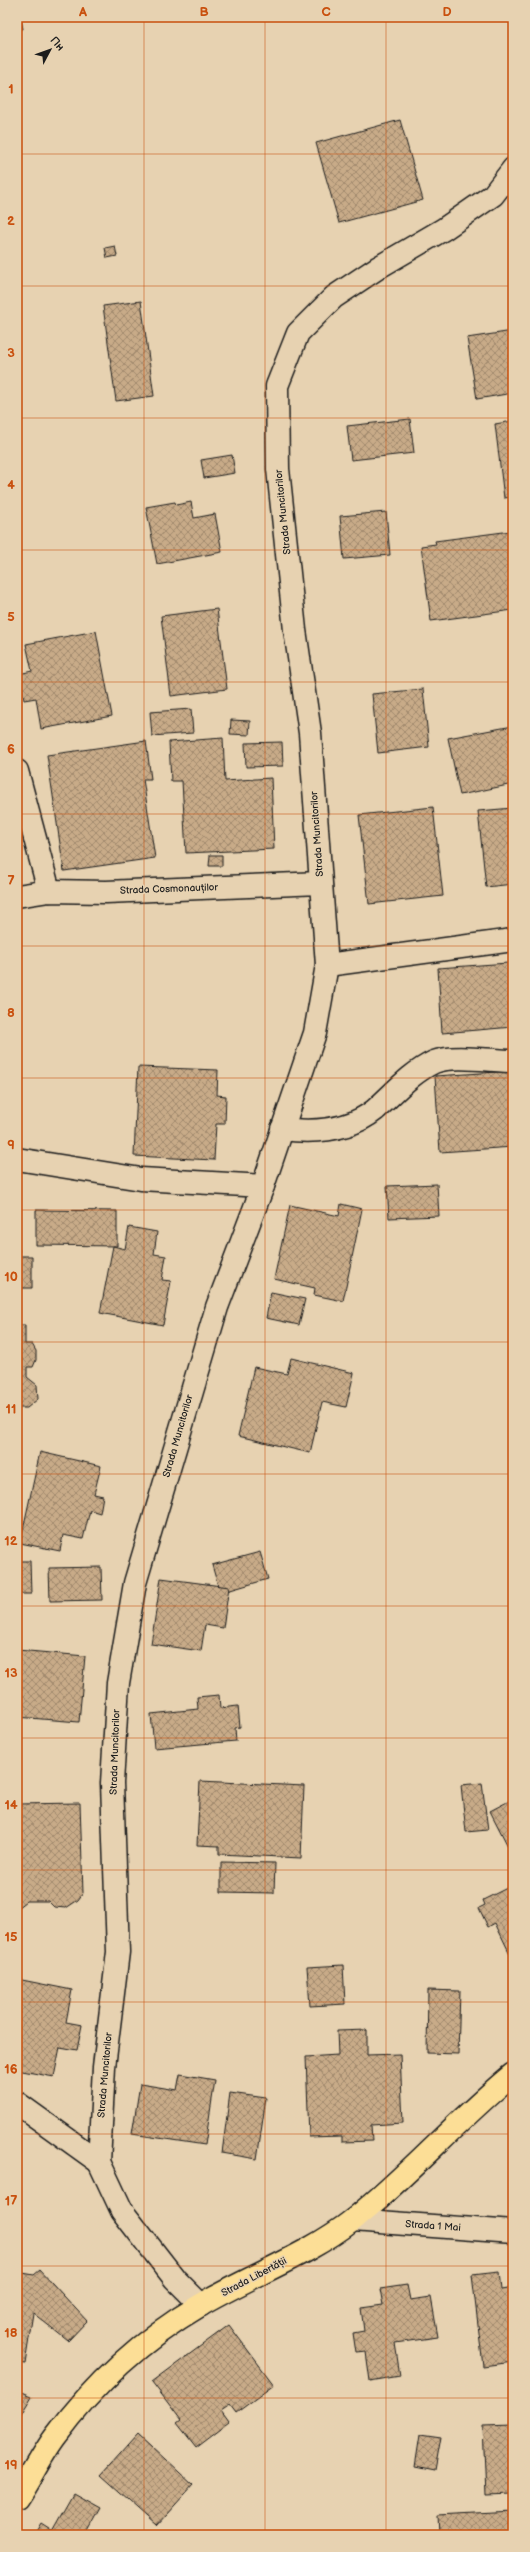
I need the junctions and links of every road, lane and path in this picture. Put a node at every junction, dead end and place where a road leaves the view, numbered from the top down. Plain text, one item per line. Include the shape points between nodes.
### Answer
1 (513, 169) edge
2 (17, 771) edge
3 (320, 883) junction
4 (49, 891) junction
5 (17, 896) edge
6 (513, 940) edge
7 (327, 965) junction
8 (513, 1061) edge
9 (282, 1129) junction
10 (17, 1159) edge
11 (263, 1186) junction
12 (513, 2074) edge
13 (17, 2103) edge
14 (99, 2162) junction
15 (353, 2220) junction
16 (513, 2232) edge
17 (200, 2305) junction
18 (17, 2499) edge

1 - 3 street, Strada Muncitorilor via 493,194 444,230 379,267 334,297 298,333 277,386 278,469 295,630 310,733
2 - 4 street
3 - 4 street, Strada Cosmonauților via 106,892
3 - 7 street, Strada Muncitorilor
4 - 5 street, Strada Cosmonauților
6 - 7 street
7 - 9 street, Strada Muncitorilor via 315,1033
8 - 9 street via 456,1059 435,1062 417,1073 356,1123 329,1130 302,1132
9 - 11 street, Strada Muncitorilor
10 - 11 street via 141,1180
11 - 14 street, Strada Muncitorilor via 217,1307 135,1583 118,1683 112,1783 118,1952 104,2067
12 - 15 highway, Strada Libertății
13 - 14 street
14 - 17 street, Strada Muncitorilor via 122,2211 175,2279
15 - 16 street, Strada 1 Mai
15 - 17 highway, Strada Libertății via 285,2261
17 - 18 highway, Strada Libertății via 134,2352 95,2389 55,2437

